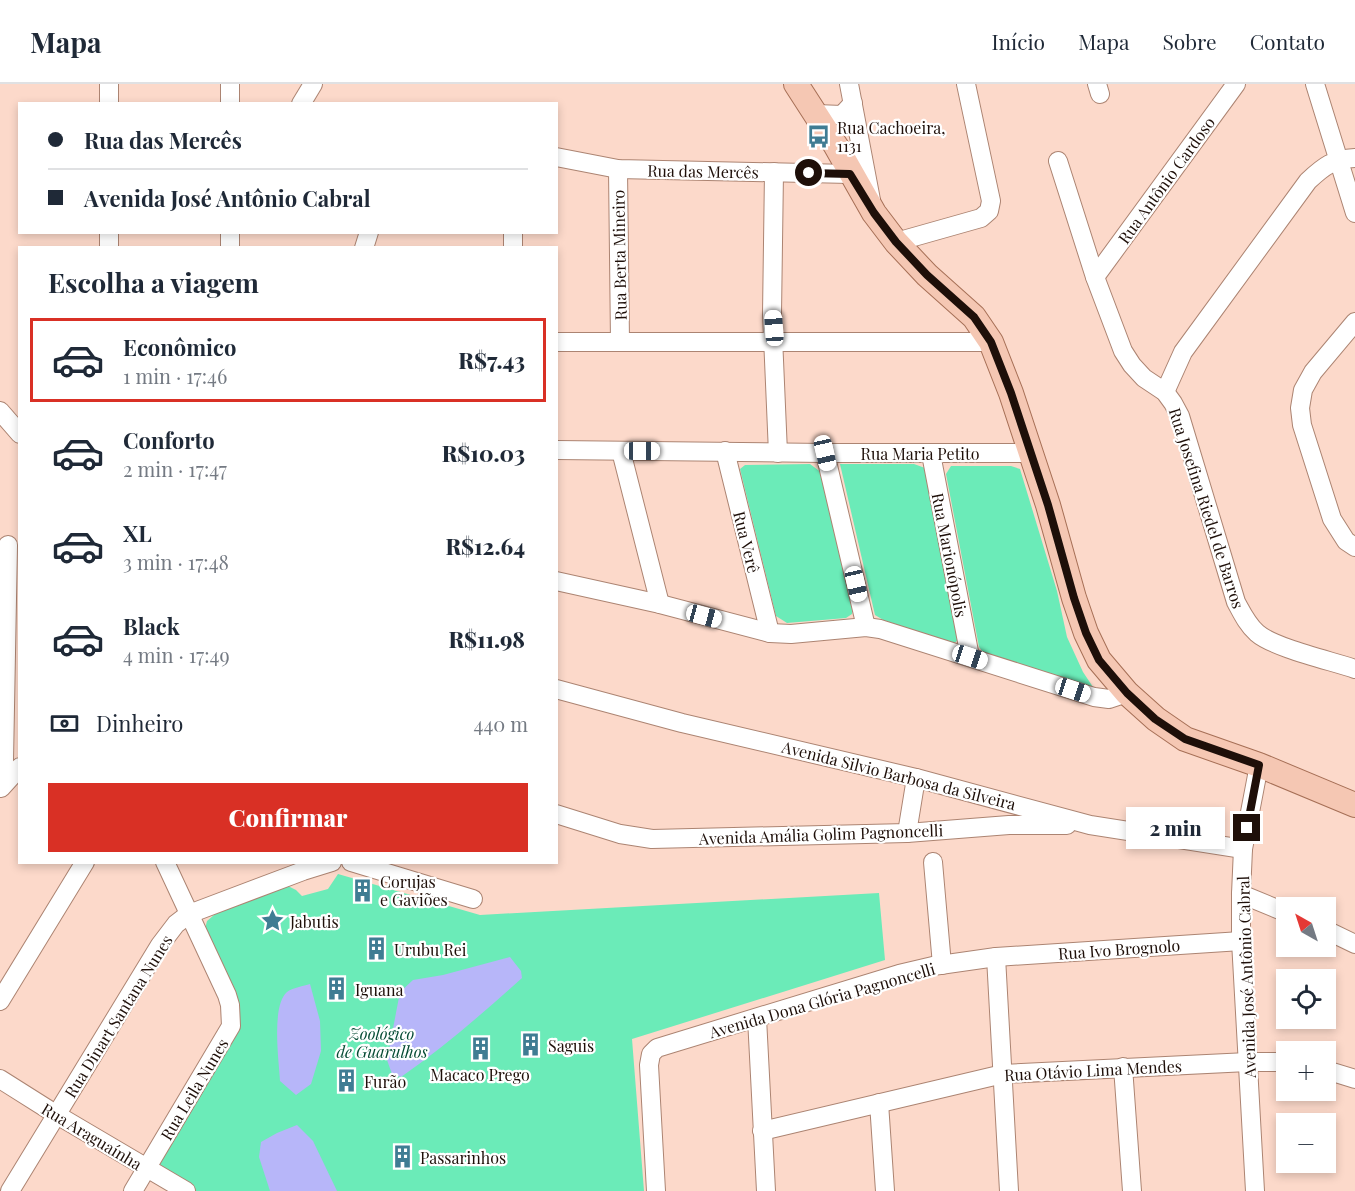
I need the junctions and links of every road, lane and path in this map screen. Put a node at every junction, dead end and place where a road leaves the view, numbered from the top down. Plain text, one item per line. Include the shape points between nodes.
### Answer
1 (109, 84) edge
2 (230, 84) edge
3 (313, 84) edge
4 (796, 84) edge
5 (849, 84) edge
6 (966, 84) edge
7 (1236, 84) edge
8 (1315, 84) edge
9 (109, 102) edge
10 (230, 102) edge
11 (302, 102) edge
12 (853, 104) junction
13 (816, 114) junction
14 (558, 157) edge
15 (1346, 158) edge
16 (1058, 161) dead end
17 (618, 169) junction
18 (774, 172) junction
19 (850, 174) junction
20 (874, 213) junction
21 (1355, 213) edge
22 (896, 242) junction
23 (1095, 277) junction
24 (1355, 322) edge
25 (558, 342) edge
26 (620, 342) junction
27 (775, 342) junction
28 (991, 342) junction
29 (1165, 392) junction
30 (0, 411) edge
31 (18, 432) edge
32 (558, 450) edge
33 (621, 451) junction
34 (725, 451) junction
35 (778, 453) junction
36 (825, 453) junction
37 (1031, 453) junction
38 (931, 454) junction
39 (8, 545) dead end
40 (1355, 546) edge
41 (558, 581) edge
42 (660, 604) junction
43 (866, 627) junction
44 (770, 633) junction
45 (970, 657) junction
46 (1355, 669) edge
47 (558, 690) edge
48 (1127, 693) junction
49 (8, 763) edge
50 (1259, 765) junction
51 (916, 778) junction
52 (3, 785) edge
53 (1355, 805) edge
54 (558, 815) edge
55 (1090, 825) junction
56 (907, 834) junction
57 (1243, 849) junction
58 (933, 862) dead end
59 (84, 864) edge
60 (166, 864) edge
61 (320, 864) edge
62 (358, 864) edge
63 (301, 867) edge
64 (1241, 894) junction
65 (473, 899) dead end
66 (1276, 908) edge
67 (189, 914) junction
68 (1336, 935) edge
69 (1241, 941) junction
70 (1355, 944) edge
71 (996, 957) junction
72 (942, 965) junction
73 (0, 1001) edge
74 (757, 1017) junction
75 (1248, 1062) junction
76 (1276, 1062) edge
77 (1123, 1067) junction
78 (1336, 1073) edge
79 (1003, 1074) junction
80 (0, 1079) edge
81 (1355, 1079) edge
82 (879, 1103) junction
83 (57, 1115) junction
84 (762, 1131) junction
85 (147, 1169) junction
86 (10, 1191) edge
87 (133, 1191) edge
88 (186, 1191) edge
89 (656, 1191) edge
90 (766, 1191) edge
91 (885, 1191) edge
92 (1009, 1191) edge
93 (1132, 1191) edge
94 (1255, 1191) edge

1 - 9 street
2 - 10 street
3 - 11 street
4 - 13 main road
5 - 12 street
6 - 22 street via 991,201 989,212 981,218
7 - 23 street, Rua Antônio Cardoso
8 - 15 street
12 - 13 street via 842,115
12 - 20 street
13 - 19 main road
14 - 17 street, Rua das Mercês
15 - 21 street
15 - 29 street via 1321,169 1308,181 1183,352
16 - 23 street, Rua Josefina Riedel de Barros
17 - 18 street, Rua das Mercês
17 - 26 street, Rua Berta Mineiro
18 - 19 street, Rua das Mercês
18 - 27 street
19 - 20 main road
20 - 22 main road
22 - 28 main road via 974,317
23 - 29 street, Rua Josefina Riedel de Barros via 1123,351 1144,378
24 - 40 street via 1313,372 1303,390 1300,408 1332,519 1346,541
25 - 26 street
26 - 27 street
27 - 28 street
27 - 35 street
28 - 37 main road
29 - 46 street, Rua Josefina Riedel de Barros via 1179,416 1236,602 1246,620 1271,642
30 - 31 street
32 - 33 street, Rua Maria Petito
33 - 34 street, Rua Maria Petito
33 - 42 street
34 - 35 street, Rua Maria Petito
34 - 44 street, Rua Verê
35 - 36 street, Rua Maria Petito
36 - 38 street, Rua Maria Petito
36 - 43 street
37 - 38 street, Rua Maria Petito
37 - 48 main road via 1086,633 1099,660
38 - 45 street, Rua Marionópolis
39 - 49 street
41 - 42 street
42 - 44 street
43 - 44 street
43 - 45 street
45 - 48 street via 1094,697 1109,699
47 - 51 street, Avenida Silvio Barbosa da Silveira
48 - 50 main road via 1185,739
49 - 52 street
50 - 53 main road
50 - 57 street, Avenida José Antônio Cabral
51 - 55 street, Avenida Silvio Barbosa da Silveira
51 - 56 street
54 - 56 street, Avenida Amália Golim Pagnoncelli via 620,834 652,839
55 - 56 street, Avenida Amália Golim Pagnoncelli via 1010,825
55 - 57 street, Avenida Silvio Barbosa da Silveira
57 - 64 street, Avenida José Antônio Cabral
58 - 72 street
59 - 73 street
60 - 67 street
61 - 63 street, Rua Dinart Santana Nunes
62 - 65 street
63 - 67 street, Rua Dinart Santana Nunes
64 - 66 street
64 - 69 street, Avenida José Antônio Cabral
67 - 83 street, Rua Dinart Santana Nunes via 163,940
67 - 85 street, Rua Leila Nunes via 227,995 232,1016 228,1034
68 - 70 street
69 - 71 street, Rua Ivo Brognolo
69 - 75 street, Avenida José Antônio Cabral
71 - 72 street, Avenida Dona Glória Pagnoncelli
71 - 79 street
72 - 74 street, Avenida Dona Glória Pagnoncelli
74 - 84 street
74 - 89 street, Avenida Dona Glória Pagnoncelli via 657,1048 651,1054
75 - 76 street, Rua Otávio Lima Mendes
75 - 77 street, Rua Otávio Lima Mendes
75 - 94 street, Avenida José Antônio Cabral
77 - 79 street, Rua Otávio Lima Mendes
77 - 93 street
78 - 81 street
79 - 82 street, Rua Otávio Lima Mendes
79 - 92 street
80 - 83 street, Rua Araguaínha
82 - 84 street, Rua Otávio Lima Mendes
82 - 91 street
83 - 85 street, Rua Araguaínha
83 - 86 street, Rua Dinart Santana Nunes
84 - 90 street
85 - 87 street, Rua Leila Nunes
85 - 88 street, Rua Araguaínha

